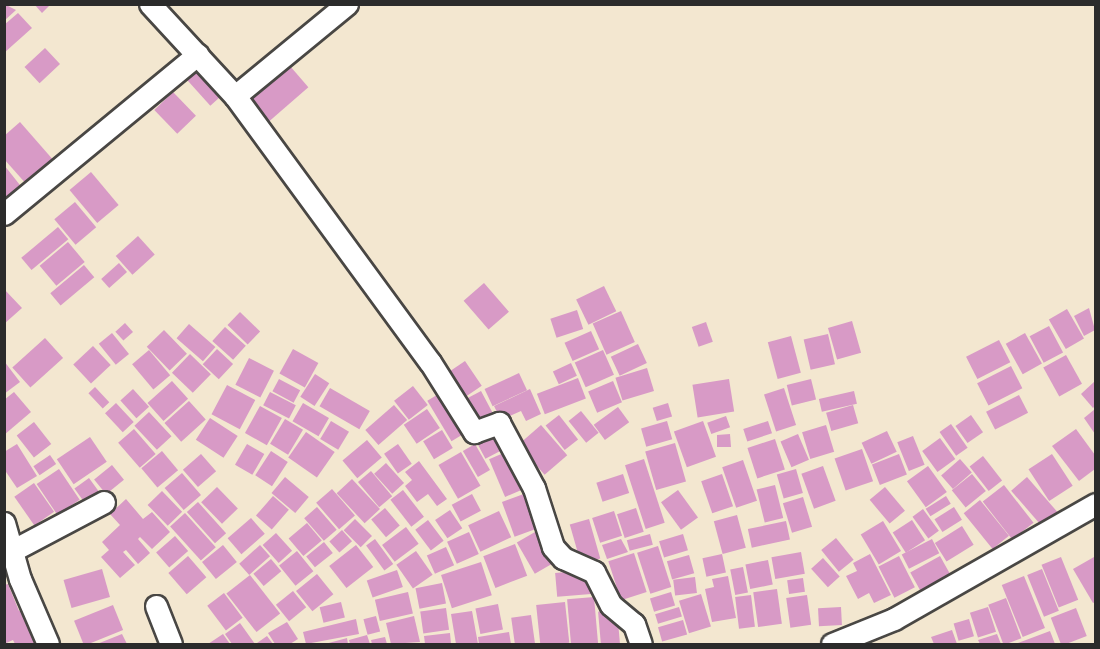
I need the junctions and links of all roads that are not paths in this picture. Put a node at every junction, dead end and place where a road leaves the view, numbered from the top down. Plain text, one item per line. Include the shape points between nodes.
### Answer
1 (150, 4) edge
2 (347, 4) edge
3 (198, 54) junction
4 (235, 96) junction
5 (4, 214) edge
6 (104, 502) dead end
7 (1095, 504) edge
8 (4, 523) edge
9 (8, 553) edge
10 (156, 606) dead end
11 (48, 645) edge
12 (171, 645) edge
13 (640, 645) edge
14 (832, 645) edge

1 - 3 street
2 - 4 street
3 - 4 street
3 - 5 street
4 - 13 street via 430,362 474,432 499,423 534,488 553,548 563,558 594,572 611,605 634,624
6 - 9 street
7 - 14 street via 894,619
8 - 9 street
9 - 11 street
10 - 12 street

